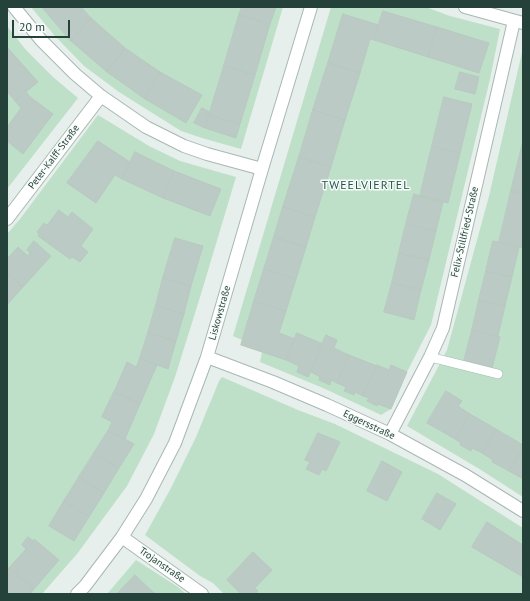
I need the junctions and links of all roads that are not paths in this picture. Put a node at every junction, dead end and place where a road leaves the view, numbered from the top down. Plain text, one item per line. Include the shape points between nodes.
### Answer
1 (14, 7) edge
2 (311, 7) edge
3 (465, 7) edge
4 (518, 22) edge
5 (101, 96) junction
6 (262, 169) junction
7 (7, 219) edge
8 (207, 357) junction
9 (430, 357) junction
10 (498, 374) dead end
11 (390, 434) junction
12 (523, 511) edge
13 (122, 537) junction
14 (76, 594) edge
15 (202, 594) edge

1 - 5 street via 41,40
2 - 6 street, Liskowstraße
3 - 4 street
4 - 9 street, Felix-Stillfried-Straße via 443,328
5 - 6 street via 146,127 184,146
5 - 7 street, Peter-Kalff-Straße
6 - 8 street, Liskowstraße
8 - 11 street, Eggersstraße via 273,382
8 - 13 street, Liskowstraße via 175,443
9 - 10 lane
9 - 11 street, Felix-Stillfried-Straße
11 - 12 street, Eggersstraße via 465,475
13 - 14 street, Liskowstraße
13 - 15 street, Trojanstraße

